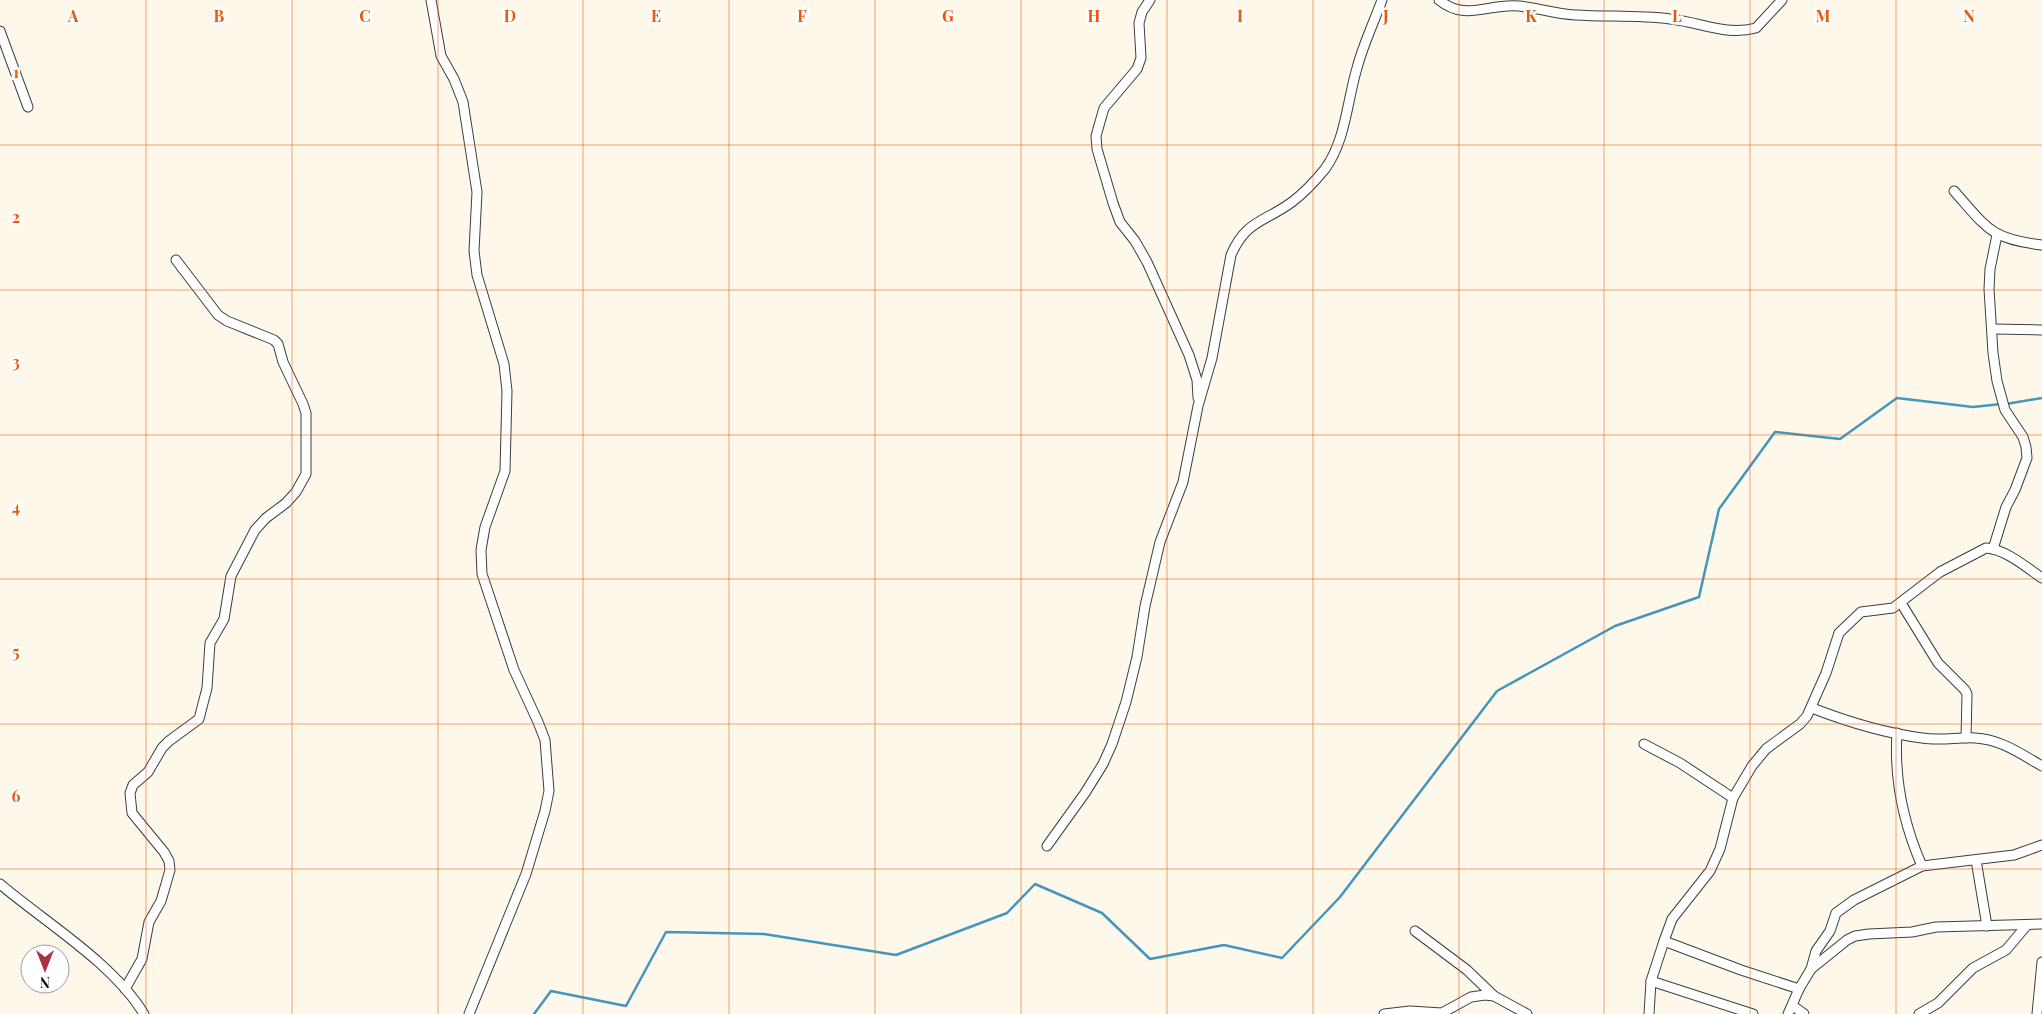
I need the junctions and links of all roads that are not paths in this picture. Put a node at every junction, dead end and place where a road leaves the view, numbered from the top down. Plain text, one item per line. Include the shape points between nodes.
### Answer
1 (432, 0) edge
2 (1150, 0) edge
3 (1382, 0) edge
4 (1439, 0) edge
5 (1782, 0) edge
6 (0, 31) edge
7 (28, 108) dead end
8 (1954, 191) dead end
9 (1997, 235) junction
10 (2042, 245) edge
11 (176, 260) dead end
12 (1993, 329) junction
13 (2042, 330) edge
14 (1198, 406) junction
15 (1993, 549) junction
16 (2042, 578) edge
17 (1901, 603) junction
18 (1812, 708) junction
19 (1896, 733) junction
20 (1966, 738) junction
21 (1644, 744) dead end
22 (2042, 766) edge
23 (1733, 798) junction
24 (2042, 845) edge
25 (1048, 846) dead end
26 (1976, 860) junction
27 (1922, 866) junction
28 (0, 884) edge
29 (2042, 924) edge
30 (2027, 925) junction
31 (1987, 926) junction
32 (1415, 931) dead end
33 (1664, 941) junction
34 (2042, 962) edge
35 (1811, 970) junction
36 (1652, 981) junction
37 (125, 989) junction
38 (1799, 989) junction
39 (1494, 996) junction
40 (1791, 1010) edge
41 (144, 1014) edge
42 (469, 1014) edge
43 (1384, 1014) edge
44 (1527, 1014) edge
45 (1649, 1014) edge
46 (1753, 1014) edge
47 (1804, 1014) edge
48 (1919, 1014) edge
49 (2037, 1014) edge

1 - 42 street via 442,56 462,102 477,192 474,252 477,275 504,364 506,471 485,527 480,550 482,574 514,670 545,740 549,791 526,874
2 - 14 street via 1139,23 1141,58 1138,69 1104,108 1096,136 1097,148 1120,222 1147,262 1190,354 1197,380
3 - 14 street via 1357,66 1344,126 1334,154 1324,170 1294,201 1252,225 1237,241 1226,275 1212,358
4 - 5 street via 1458,11 1521,7 1567,15 1672,19 1716,30 1756,28
6 - 7 street
8 - 9 street
9 - 10 street via 2015,242
9 - 12 street via 1989,289
11 - 37 street via 218,315 278,344 306,413 307,467 296,492 255,530 231,576 224,619 210,643 207,688 199,719 162,748 130,793 132,813 164,852 170,870 162,901 149,922 142,959
12 - 13 street
12 - 15 street via 1993,353 2001,396 2005,410 2023,437 2027,458 2006,507
14 - 25 street via 1183,482 1160,542 1137,657 1112,744 1085,793
15 - 16 street
15 - 17 street via 1981,549 1953,564
17 - 18 street via 1888,609 1861,612 1839,633
17 - 20 street via 1938,663 1966,690
18 - 19 street
18 - 23 street via 1804,720 1766,749
19 - 20 street via 1935,740
19 - 27 street via 1905,819
20 - 22 street via 1989,740 2010,747
21 - 23 street
23 - 33 street via 1725,833 1710,871 1678,911
24 - 26 street via 2014,855
26 - 27 street
26 - 31 street
27 - 35 street via 1839,909 1830,931 1816,951
28 - 37 street via 84,951
29 - 30 street
30 - 31 street
30 - 48 street via 2006,950 1973,968 1938,1003
31 - 35 street via 1936,927 1855,936
32 - 39 street via 1467,970
33 - 36 street
33 - 38 street
34 - 49 street
35 - 38 street
36 - 45 street
36 - 46 street
37 - 41 street
38 - 40 street
39 - 43 street via 1471,997 1442,1013 1410,1011
39 - 44 street
40 - 47 street

